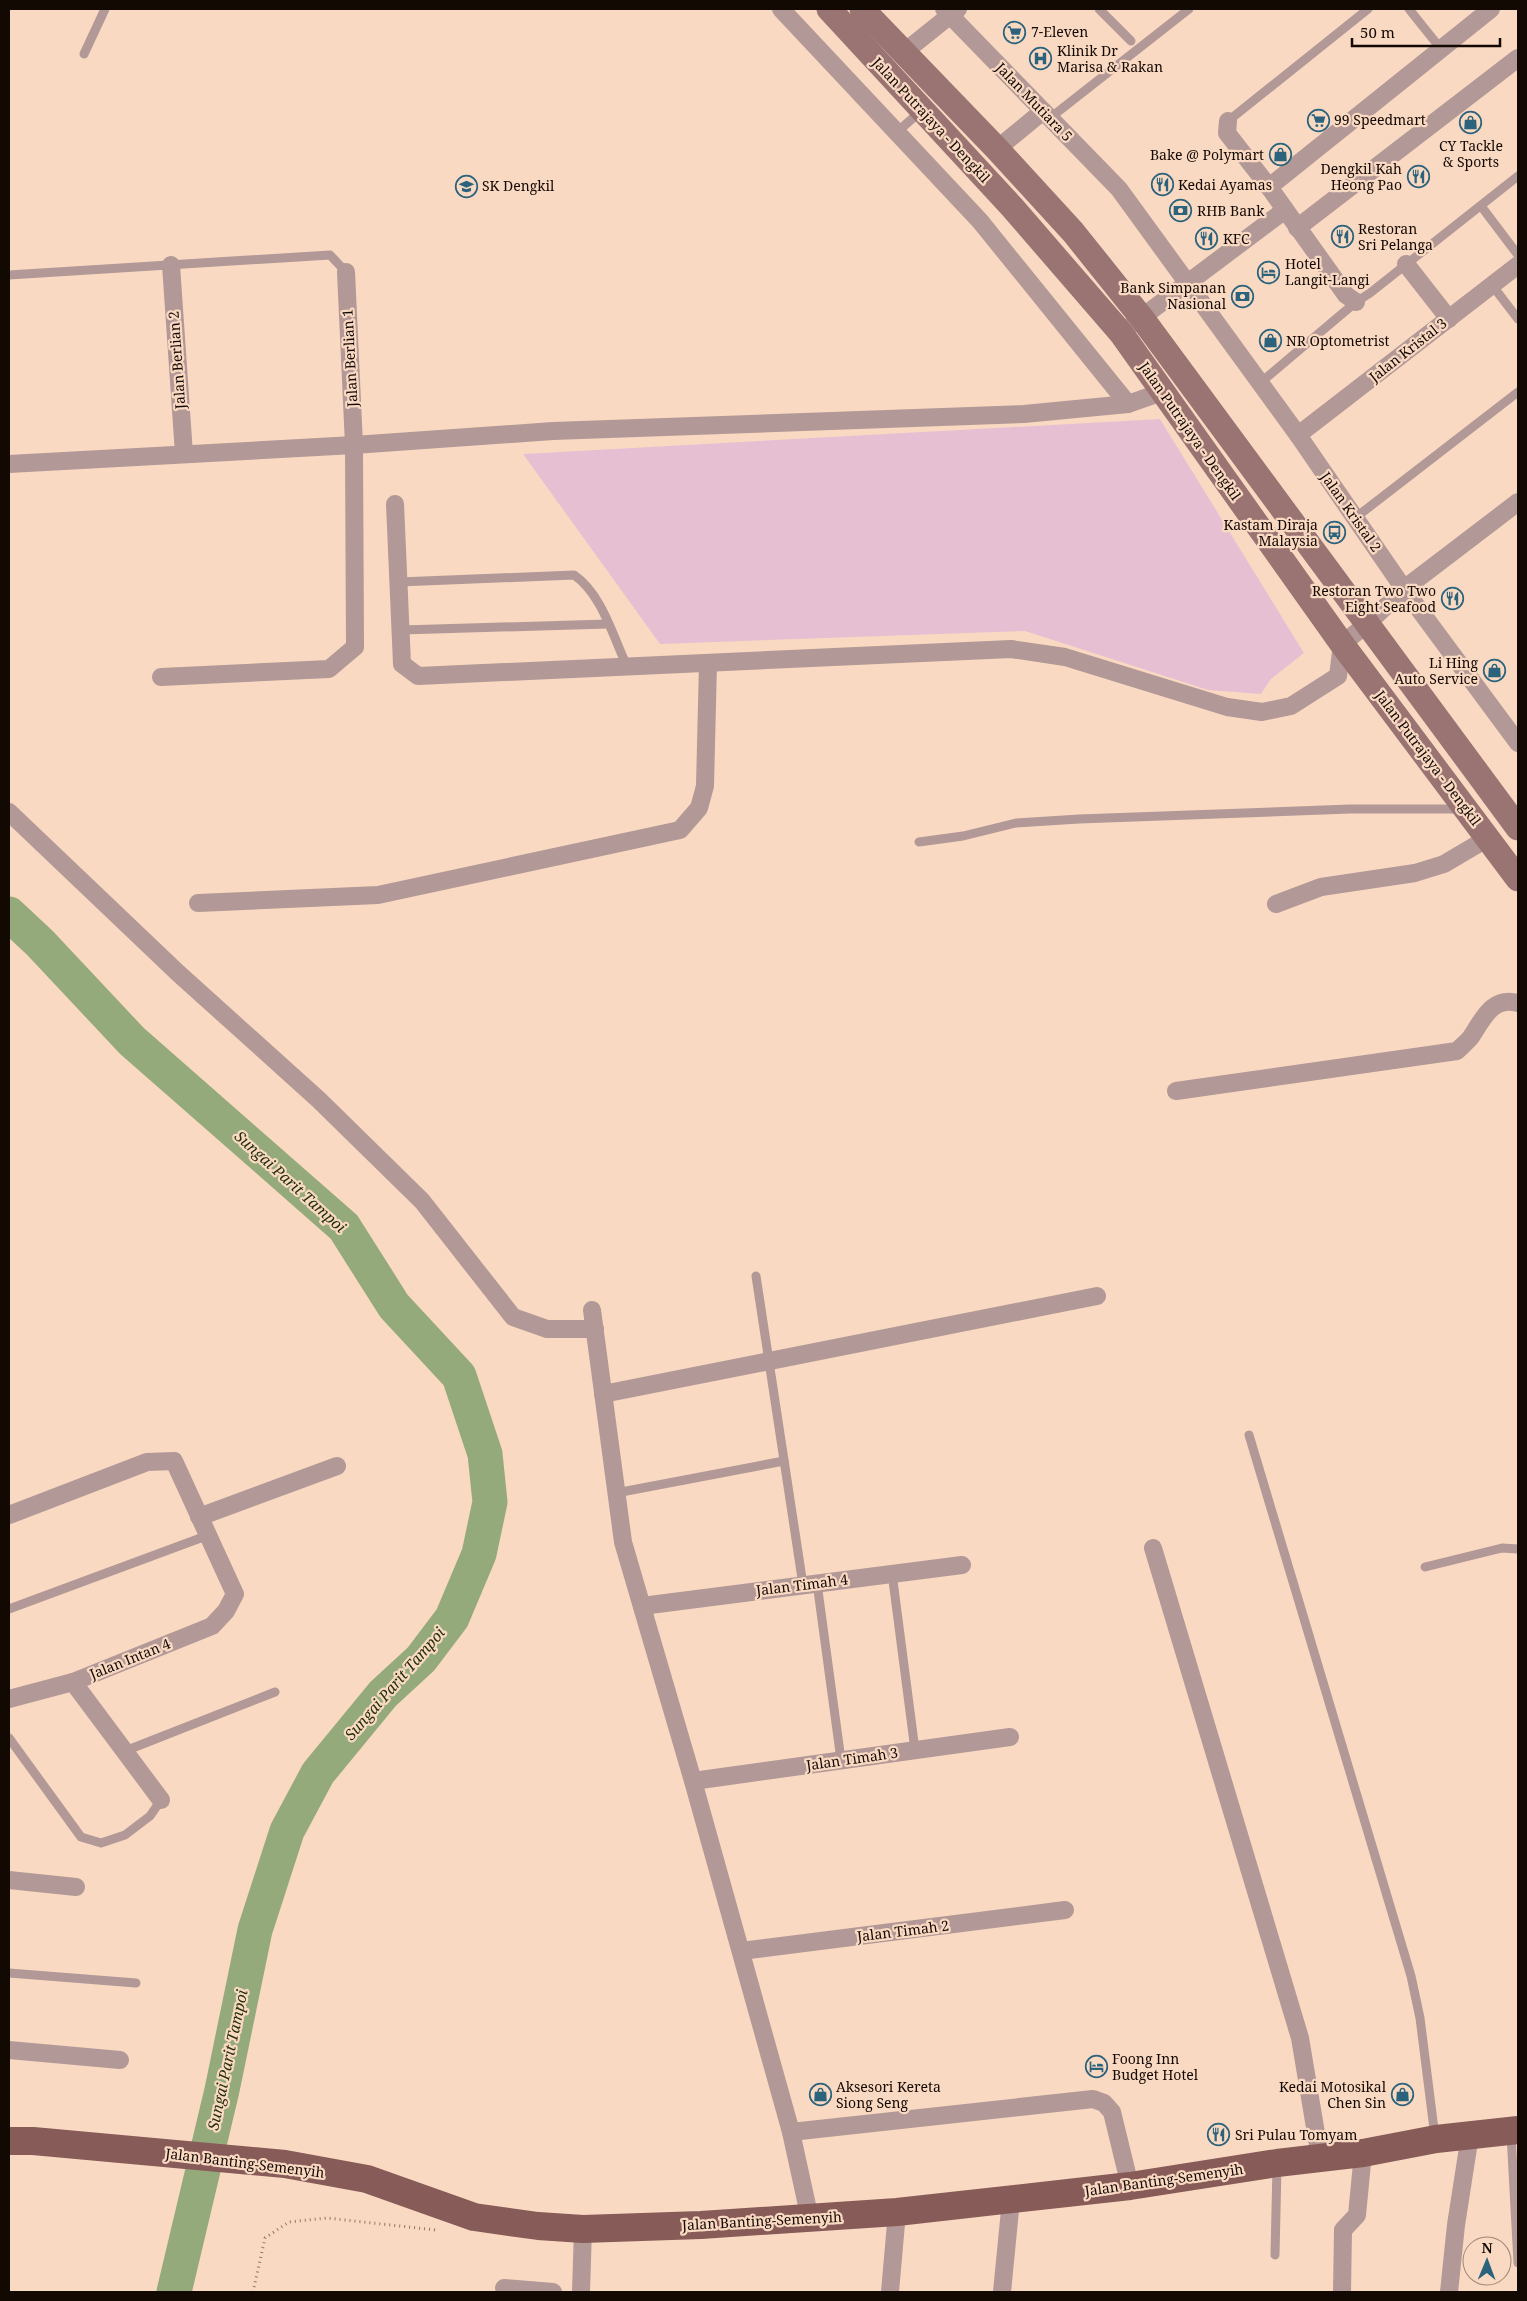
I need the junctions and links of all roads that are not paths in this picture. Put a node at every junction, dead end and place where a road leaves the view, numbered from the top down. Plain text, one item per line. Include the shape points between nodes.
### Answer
1 (105, 9) edge
2 (781, 9) edge
3 (829, 9) edge
4 (862, 9) edge
5 (1099, 9) edge
6 (1189, 9) edge
7 (1368, 9) edge
8 (1409, 9) edge
9 (1491, 9) edge
10 (951, 11) edge
11 (1131, 41) dead end
12 (1441, 49) junction
13 (903, 53) junction
14 (84, 54) dead end
15 (1518, 58) edge
16 (922, 110) junction
17 (1047, 115) junction
18 (1228, 120) joint
19 (897, 132) junction
20 (997, 149) junction
21 (1518, 176) edge
22 (1269, 187) junction
23 (1481, 206) junction
24 (1285, 210) junction
25 (1298, 228) junction
26 (1518, 256) edge
27 (1406, 264) junction
28 (171, 265) junction
29 (1518, 265) edge
30 (346, 272) joint
31 (9, 275) edge
32 (1187, 283) junction
33 (1492, 285) junction
34 (1356, 302) junction
35 (1141, 317) junction
36 (1450, 319) junction
37 (1518, 319) edge
38 (1121, 333) junction
39 (1260, 383) junction
40 (1162, 392) junction
41 (1518, 392) edge
42 (1128, 404) junction
43 (1298, 435) junction
44 (354, 445) junction
45 (184, 454) junction
46 (9, 464) edge
47 (1518, 502) edge
48 (395, 504) dead end
49 (1355, 518) junction
50 (399, 582) junction
51 (1404, 589) junction
52 (607, 624) junction
53 (1367, 624) junction
54 (401, 630) junction
55 (1342, 644) junction
56 (708, 662) junction
57 (627, 666) junction
58 (161, 677) dead end
59 (1518, 743) edge
60 (1466, 809) junction
61 (9, 812) edge
62 (1518, 828) edge
63 (1488, 838) junction
64 (919, 842) dead end
65 (1518, 879) edge
66 (198, 903) dead end
67 (1276, 904) dead end
68 (1518, 1003) edge
69 (1176, 1092) dead end
70 (756, 1276) dead end
71 (1097, 1296) dead end
72 (592, 1310) dead end
73 (594, 1329) junction
74 (770, 1361) junction
75 (602, 1394) junction
76 (1249, 1435) dead end
77 (784, 1461) junction
78 (337, 1466) dead end
79 (616, 1493) junction
80 (9, 1515) edge
81 (199, 1517) junction
82 (206, 1536) junction
83 (1153, 1548) dead end
84 (1518, 1549) edge
85 (962, 1565) dead end
86 (1425, 1567) dead end
87 (892, 1573) junction
88 (810, 1584) junction
89 (642, 1606) junction
90 (9, 1609) edge
91 (73, 1682) junction
92 (276, 1692) dead end
93 (9, 1699) edge
94 (1010, 1737) dead end
95 (9, 1738) edge
96 (915, 1750) junction
97 (125, 1751) junction
98 (841, 1760) junction
99 (693, 1781) junction
100 (161, 1800) joint
101 (9, 1880) edge
102 (76, 1887) dead end
103 (1065, 1910) dead end
104 (740, 1951) junction
105 (9, 1973) edge
106 (136, 1983) dead end
107 (9, 2050) edge
108 (120, 2060) dead end
109 (1515, 2130) edge
110 (791, 2132) junction
111 (1470, 2136) junction
112 (1436, 2139) junction
113 (9, 2141) edge
114 (1363, 2153) junction
115 (1320, 2157) junction
116 (1278, 2163) junction
117 (1130, 2186) junction
118 (1011, 2200) junction
119 (897, 2212) junction
120 (810, 2219) junction
121 (583, 2229) junction
122 (1275, 2255) dead end
123 (1518, 2263) edge
124 (504, 2288) dead end
125 (553, 2292) edge
126 (581, 2292) edge
127 (890, 2292) edge
128 (1002, 2292) edge
129 (1342, 2292) edge
130 (1449, 2292) edge

1 - 14 lane
2 - 19 street
3 - 16 main road, Jalan Putrajaya - Dengkil
4 - 13 main road, Jalan Putrajaya - Dengkil
5 - 11 lane
6 - 17 lane
7 - 18 lane
8 - 12 lane
9 - 12 street
10 - 13 street
10 - 17 street, Jalan Mutiara 5
12 - 22 street
13 - 20 main road, Jalan Putrajaya - Dengkil
15 - 25 street
16 - 19 lane
16 - 38 main road, Jalan Putrajaya - Dengkil via 1012,207
17 - 20 street
17 - 32 street, Jalan Mutiara 5 via 1119,189
18 - 22 street via 1227,133
19 - 42 street via 980,221
20 - 35 main road, Jalan Putrajaya - Dengkil via 1073,232
21 - 23 lane
22 - 24 street
23 - 26 lane
23 - 27 lane
24 - 25 street
24 - 32 street
25 - 34 street via 1346,295
27 - 34 lane
27 - 36 street
28 - 30 lane via 330,255
28 - 31 lane
28 - 45 street, Jalan Berlian 2
29 - 33 street, Jalan Kristal 3
30 - 44 street, Jalan Berlian 1
32 - 35 street
32 - 39 street, Jalan Kristal 2
33 - 36 street, Jalan Kristal 3
33 - 37 lane
34 - 39 lane
35 - 38 street
35 - 53 main road, Jalan Putrajaya - Dengkil
36 - 43 street, Jalan Kristal 3
38 - 40 main road, Jalan Putrajaya - Dengkil
39 - 43 street, Jalan Kristal 2
40 - 42 street
40 - 55 main road, Jalan Putrajaya - Dengkil
41 - 49 lane
42 - 44 street via 1024,414 553,431
43 - 49 street, Jalan Kristal 2
44 - 45 street
44 - 58 street, Jalan Berlian 1 via 355,647 329,669
45 - 46 street
47 - 51 street
48 - 50 street
49 - 51 street, Jalan Kristal 2
50 - 52 lane via 574,575 584,582
50 - 54 street
51 - 53 street
51 - 59 street, Jalan Kristal 2
52 - 54 lane
52 - 57 lane
53 - 55 street
53 - 62 main road, Jalan Putrajaya - Dengkil
54 - 57 street via 402,664 418,676
55 - 56 street via 1338,676 1291,706 1262,712 1227,707 1065,657 1011,649
55 - 60 main road, Jalan Putrajaya - Dengkil
56 - 57 street
56 - 66 street via 705,786 699,808 680,830 378,895
60 - 63 main road, Jalan Putrajaya - Dengkil
60 - 64 lane via 1350,808 1079,819 1016,823 963,836
61 - 73 street via 422,1201 513,1317 547,1329
63 - 65 main road, Jalan Putrajaya - Dengkil
63 - 67 street via 1444,864 1415,872 1321,886
68 - 69 street via 1497,1003 1457,1051
70 - 74 lane
71 - 74 street
72 - 73 street
73 - 75 street
74 - 75 street
74 - 77 lane
75 - 79 street
76 - 112 lane via 1411,1976 1420,2018
77 - 79 lane
77 - 88 lane
78 - 81 street
79 - 89 street via 623,1542
80 - 81 street via 147,1462 174,1460
81 - 82 street
82 - 90 lane
82 - 91 street, Jalan Intan 4 via 235,1594 226,1611 212,1626
83 - 115 street via 1297,2029
84 - 86 lane via 1502,1548
85 - 87 street, Jalan Timah 4
87 - 88 street, Jalan Timah 4
87 - 96 lane
88 - 89 street, Jalan Timah 4
88 - 98 lane
89 - 99 street
91 - 93 street, Jalan Intan 4
91 - 97 street
92 - 97 lane
94 - 96 street, Jalan Timah 3
95 - 100 lane via 81,1837 101,1843 125,1835 150,1816
96 - 98 street, Jalan Timah 3
97 - 100 street
98 - 99 street, Jalan Timah 3
99 - 104 street
101 - 102 street
103 - 104 street, Jalan Timah 2
104 - 110 street
105 - 106 lane
107 - 108 street
109 - 111 main road, Jalan Banting-Semenyih
109 - 123 lane
110 - 117 street via 1092,2099 1104,2103 1112,2112
110 - 120 street
111 - 112 main road, Jalan Banting-Semenyih
111 - 130 street
112 - 114 main road, Jalan Banting-Semenyih
113 - 121 main road, Jalan Banting-Semenyih via 285,2164 366,2179 474,2217
114 - 115 main road, Jalan Banting-Semenyih
114 - 129 street via 1357,2215 1343,2230
115 - 116 main road, Jalan Banting-Semenyih
116 - 117 main road, Jalan Banting-Semenyih
116 - 122 lane
117 - 118 main road, Jalan Banting-Semenyih
118 - 119 main road, Jalan Banting-Semenyih
118 - 128 street
119 - 120 main road, Jalan Banting-Semenyih
119 - 127 street
120 - 121 main road, Jalan Banting-Semenyih
121 - 126 street
124 - 125 street

